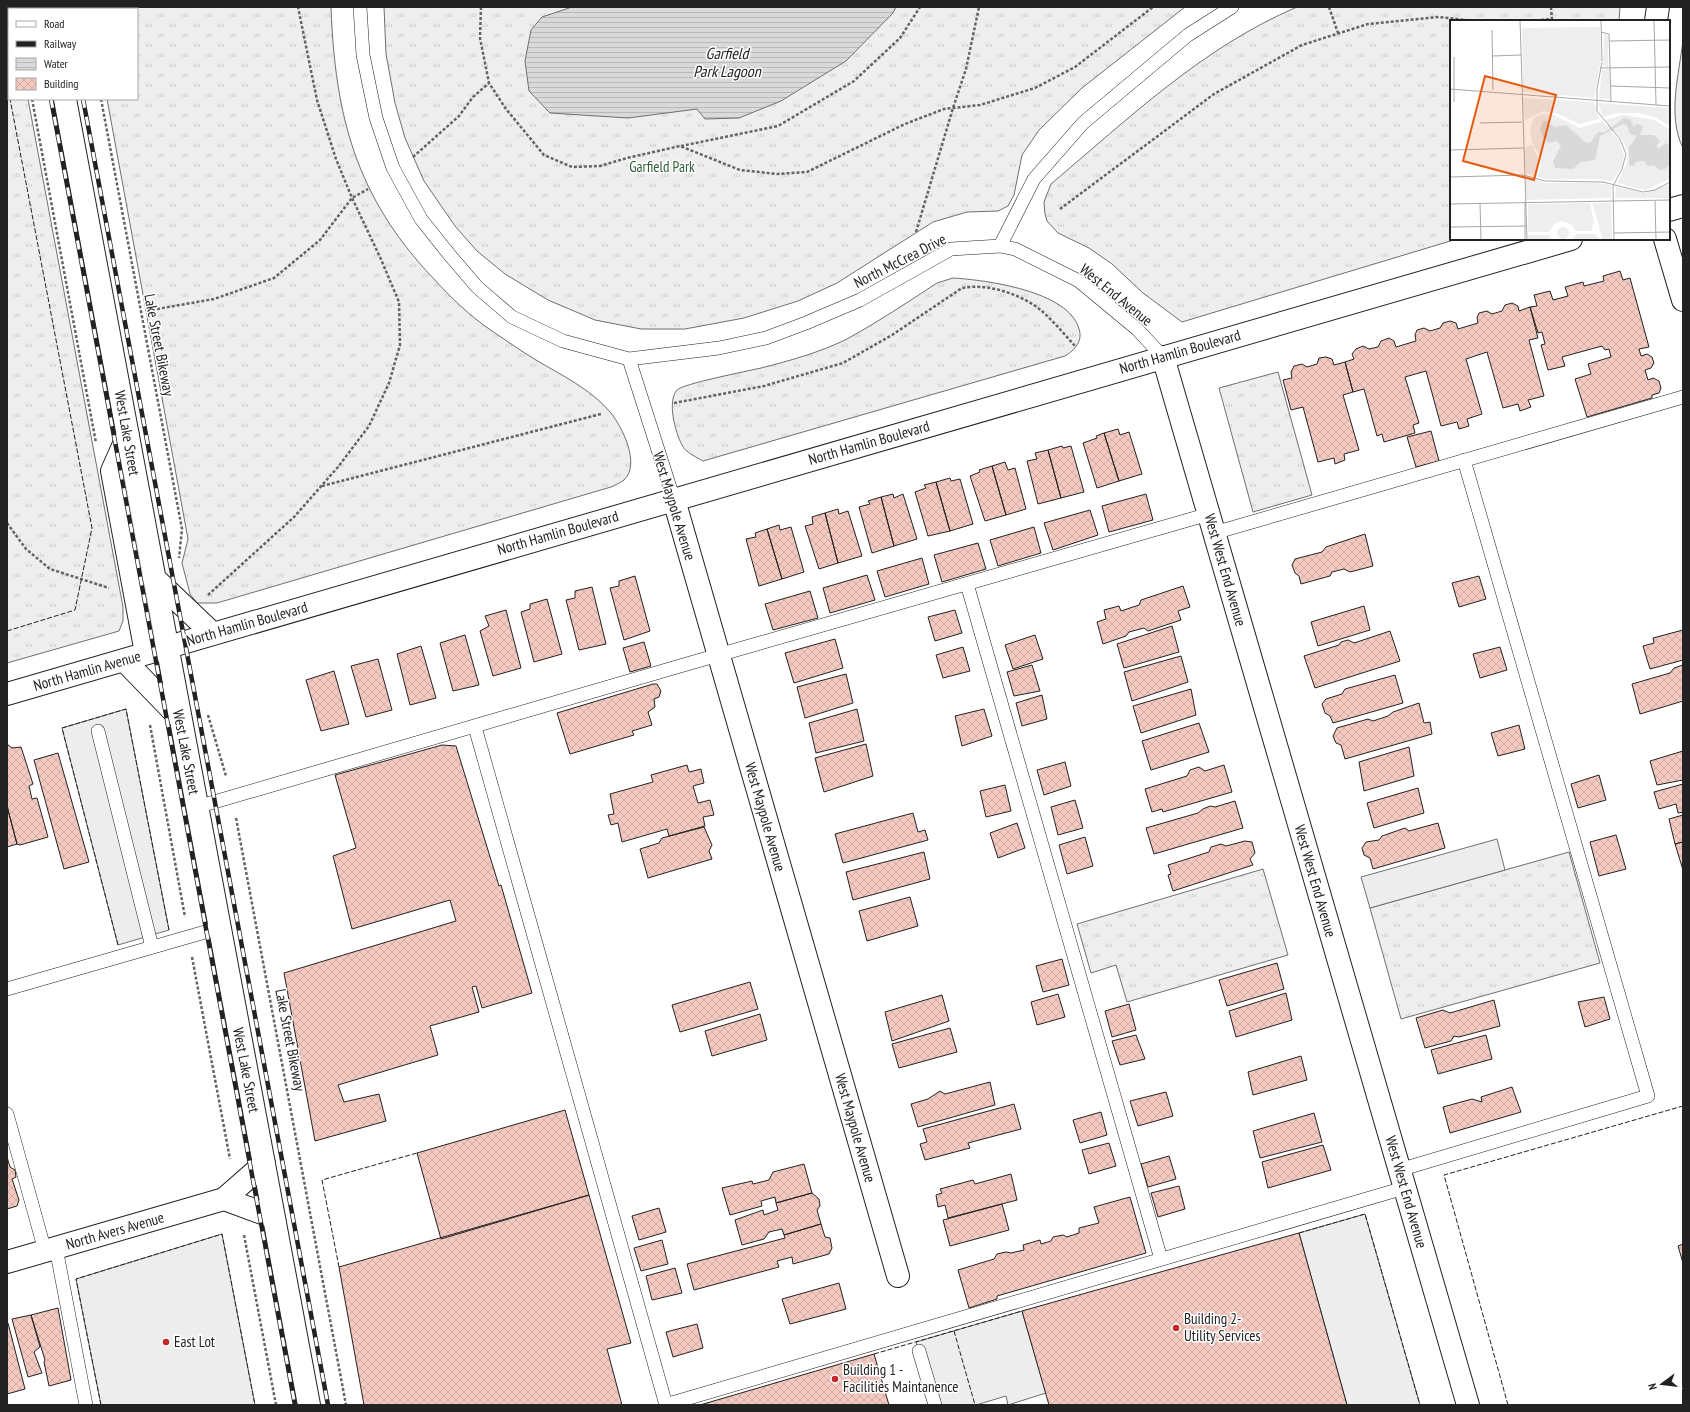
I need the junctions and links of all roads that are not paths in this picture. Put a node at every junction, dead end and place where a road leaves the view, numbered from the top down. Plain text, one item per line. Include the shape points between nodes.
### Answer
1 (360, 7) edge
2 (1232, 7) edge
3 (1658, 7) edge
4 (1656, 20) edge
5 (65, 100) edge
6 (1683, 206) edge
7 (1670, 210) edge
8 (1568, 240) edge
9 (1665, 240) edge
10 (1000, 246) junction
11 (1683, 300) edge
12 (1163, 357) junction
13 (629, 359) junction
14 (1683, 397) edge
15 (128, 435) junction
16 (1464, 460) junction
17 (674, 500) junction
18 (1212, 524) junction
19 (153, 577) junction
20 (967, 584) junction
21 (213, 634) junction
22 (167, 647) junction
23 (146, 653) junction
24 (718, 655) junction
25 (124, 660) junction
26 (7, 694) edge
27 (180, 718) junction
28 (475, 727) junction
29 (98, 731) dead end
30 (197, 807) junction
31 (219, 928) junction
32 (152, 947) junction
33 (7, 989) edge
34 (7, 1114) edge
35 (264, 1164) junction
36 (1402, 1179) junction
37 (233, 1197) junction
38 (273, 1217) junction
39 (50, 1250) junction
40 (1161, 1260) junction
41 (7, 1262) edge
42 (898, 1276) dead end
43 (919, 1351) dead end
44 (86, 1405) edge
45 (309, 1405) edge
46 (666, 1405) edge
47 (935, 1405) edge
48 (1468, 1405) edge

1 - 13 lane via 363,55 376,118 393,168 421,219 477,287 512,317 563,341
2 - 10 lane via 1188,35 1083,123 1034,179
3 - 4 street
5 - 15 street, West Lake Street
6 - 7 street
8 - 12 street, North Hamlin Boulevard
9 - 11 street
10 - 12 lane, West End Avenue via 1015,249 1079,282 1137,329
10 - 13 lane, North McCrea Drive via 952,249 860,300 766,338 719,348
12 - 17 street, North Hamlin Boulevard
12 - 18 street, West West End Avenue
13 - 17 lane, West Maypole Avenue
14 - 16 lane
15 - 19 street, West Lake Street
15 - 23 street via 112,470
16 - 18 lane
16 - 36 lane via 1648,1096
17 - 21 street, North Hamlin Boulevard
17 - 24 street, West Maypole Avenue
18 - 20 lane
18 - 36 street, West West End Avenue
19 - 21 street
19 - 22 street, West Lake Street
20 - 24 lane
20 - 40 lane
21 - 22 street, North Hamlin Boulevard
22 - 23 street, North Hamlin Avenue
22 - 27 street, West Lake Street
23 - 25 street, North Hamlin Avenue
24 - 28 lane
24 - 42 street, West Maypole Avenue
25 - 26 street, North Hamlin Avenue
25 - 27 street
27 - 30 street, West Lake Street
28 - 30 lane
28 - 46 lane
29 - 32 lane
30 - 31 street, West Lake Street
31 - 32 lane
31 - 35 street, West Lake Street
32 - 33 lane
34 - 39 lane
35 - 37 street, North Avers Avenue
35 - 38 street, West Lake Street
36 - 40 lane
36 - 48 street, West West End Avenue
37 - 38 street
37 - 39 street, North Avers Avenue
38 - 45 street, West Lake Street
39 - 41 street, North Avers Avenue
39 - 44 lane
40 - 46 lane
43 - 47 lane

